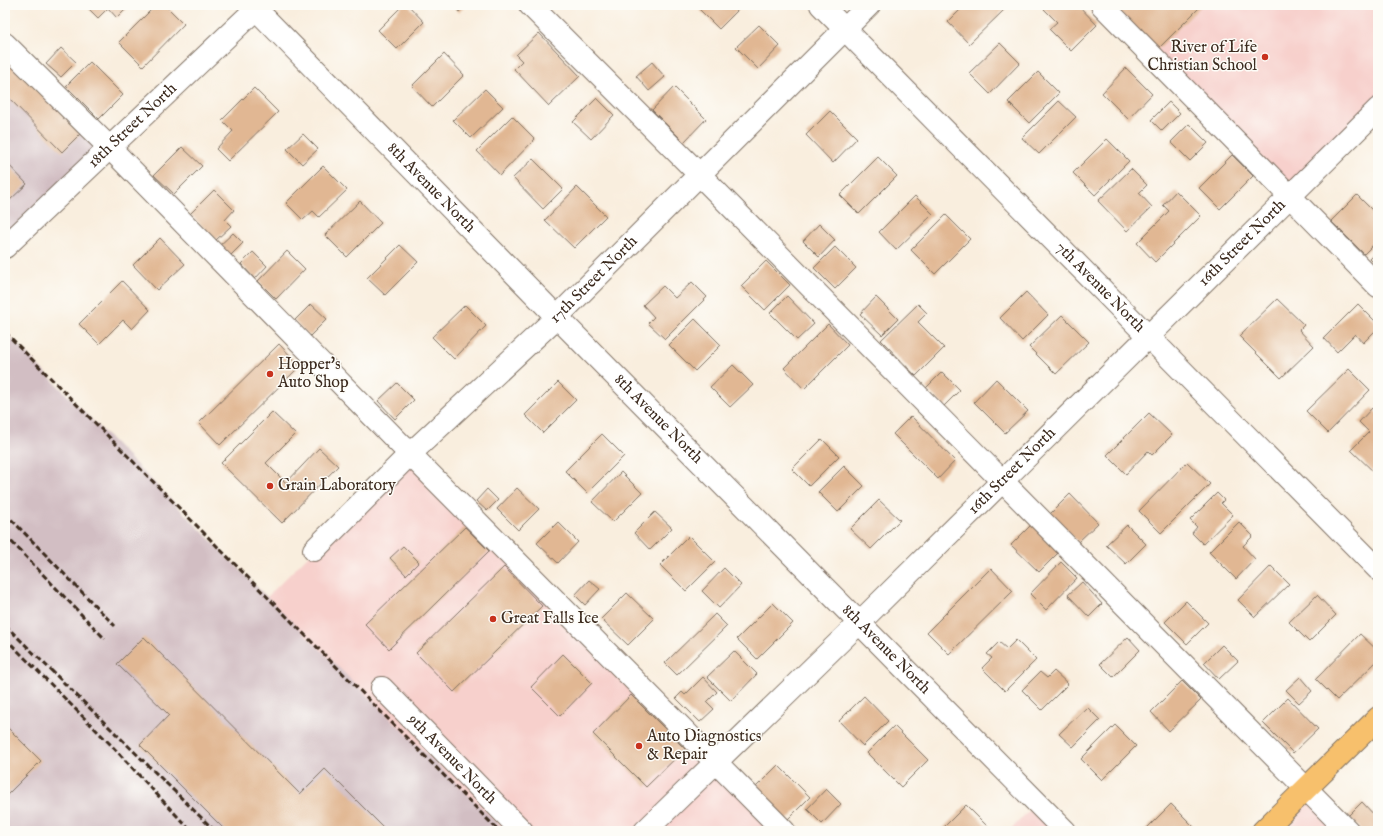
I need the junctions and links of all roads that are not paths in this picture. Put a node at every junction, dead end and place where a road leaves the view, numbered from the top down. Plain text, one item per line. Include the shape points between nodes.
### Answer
1 (530, 5) edge
2 (821, 5) edge
3 (869, 5) edge
4 (1102, 5) edge
5 (256, 6) edge
6 (845, 28) junction
7 (5, 44) edge
8 (1378, 109) edge
9 (110, 148) junction
10 (700, 174) junction
11 (1289, 196) junction
12 (5, 247) edge
13 (1378, 286) edge
14 (557, 317) junction
15 (1148, 336) junction
16 (410, 454) junction
17 (1002, 481) junction
18 (314, 550) dead end
19 (1378, 569) edge
20 (859, 623) junction
21 (382, 688) dead end
22 (1378, 718) edge
23 (716, 762) junction
24 (1306, 788) junction
25 (522, 831) edge
26 (645, 831) edge
27 (784, 831) edge
28 (1065, 831) edge
29 (1263, 831) edge
30 (1348, 831) edge

1 - 10 street
2 - 6 street, 7th Avenue North
3 - 6 street, 17th Street North
4 - 11 street
5 - 9 street, 18th Street North
5 - 14 street, 8th Avenue North
6 - 10 street, 17th Street North
6 - 15 street, 7th Avenue North
7 - 9 street
8 - 11 street, 16th Street North
9 - 12 street, 18th Street North
9 - 16 street
10 - 14 street, 17th Street North
10 - 17 street
11 - 13 street
11 - 15 street, 16th Street North
14 - 16 street, 17th Street North
14 - 20 street, 8th Avenue North
15 - 17 street, 16th Street North
15 - 19 street, 7th Avenue North
16 - 18 street, 17th Street North
16 - 23 street
17 - 20 street, 16th Street North
17 - 24 street
20 - 23 street, 16th Street North
20 - 28 street, 8th Avenue North
21 - 25 street, 9th Avenue North
22 - 24 main road
23 - 26 street, 16th Street North
23 - 27 street
24 - 29 main road
24 - 30 street

